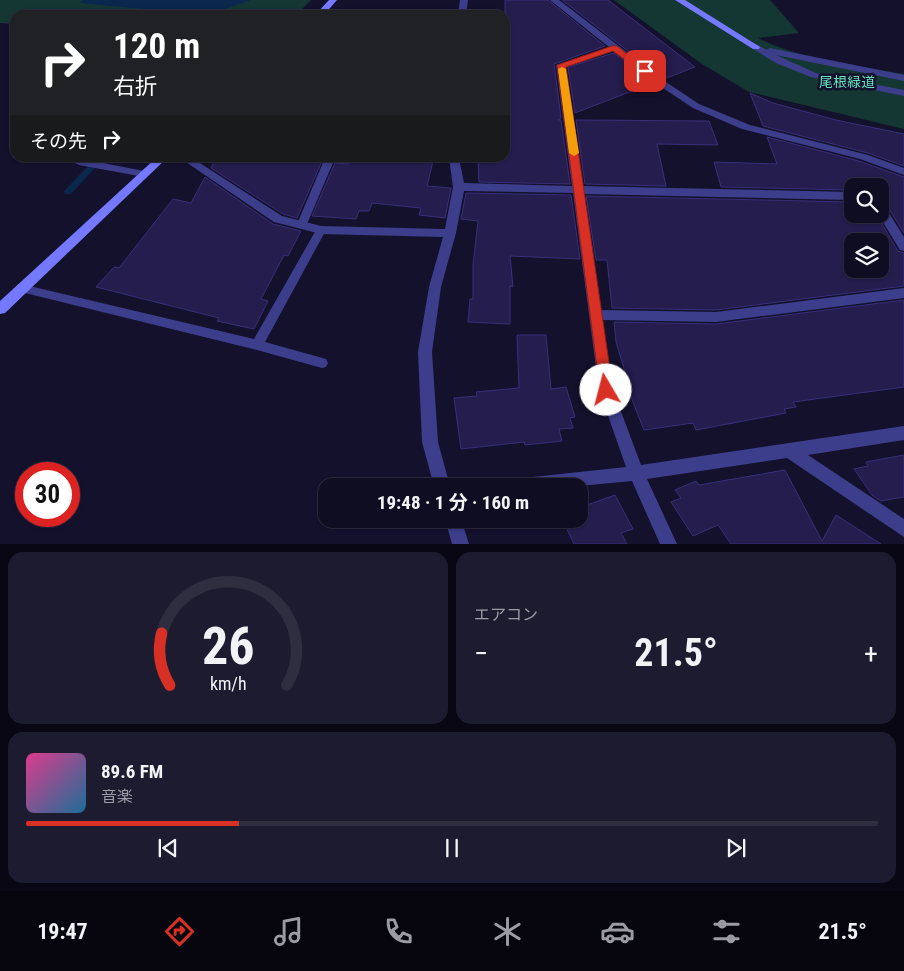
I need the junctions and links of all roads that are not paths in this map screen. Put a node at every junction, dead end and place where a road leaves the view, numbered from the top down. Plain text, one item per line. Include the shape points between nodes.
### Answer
1 (333, 0) edge
2 (554, 0) edge
3 (679, 0) edge
4 (324, 10) edge
5 (756, 47) junction
6 (615, 48) junction
7 (888, 75) junction
8 (904, 79) edge
9 (888, 89) junction
10 (904, 91) edge
11 (81, 162) edge
12 (158, 162) edge
13 (190, 162) edge
14 (328, 162) edge
15 (455, 162) edge
16 (904, 172) edge
17 (144, 174) junction
18 (459, 187) junction
19 (579, 189) junction
20 (844, 196) edge
21 (889, 223) edge
22 (302, 224) junction
23 (321, 230) junction
24 (450, 233) junction
25 (904, 247) edge
26 (21, 288) junction
27 (904, 293) edge
28 (0, 309) edge
29 (595, 315) junction
30 (257, 345) junction
31 (322, 363) dead end
32 (904, 433) edge
33 (789, 451) junction
34 (636, 473) junction
35 (440, 478) edge
36 (588, 478) edge
37 (456, 528) edge
38 (904, 529) edge
39 (461, 544) edge
40 (668, 544) edge

1 - 4 street
2 - 6 street
3 - 5 street
5 - 7 street
5 - 9 street via 780,62 814,75
6 - 16 street via 676,93 720,117 777,136 864,157
6 - 19 street via 561,65
7 - 8 street
7 - 9 street via 894,83
8 - 10 street
9 - 10 street
11 - 17 lane
12 - 17 street
13 - 22 street via 278,219
14 - 22 lane
15 - 18 street
17 - 26 street
18 - 19 street
18 - 24 street
19 - 20 street
19 - 29 street
21 - 25 street
22 - 23 street
23 - 24 street
23 - 30 lane
24 - 35 street via 435,288 425,352 430,442
26 - 28 street
26 - 30 lane
27 - 29 street via 716,317
29 - 34 street via 606,390
30 - 31 lane
32 - 33 street
33 - 34 street
33 - 38 street
34 - 36 street
34 - 40 street
37 - 39 street

